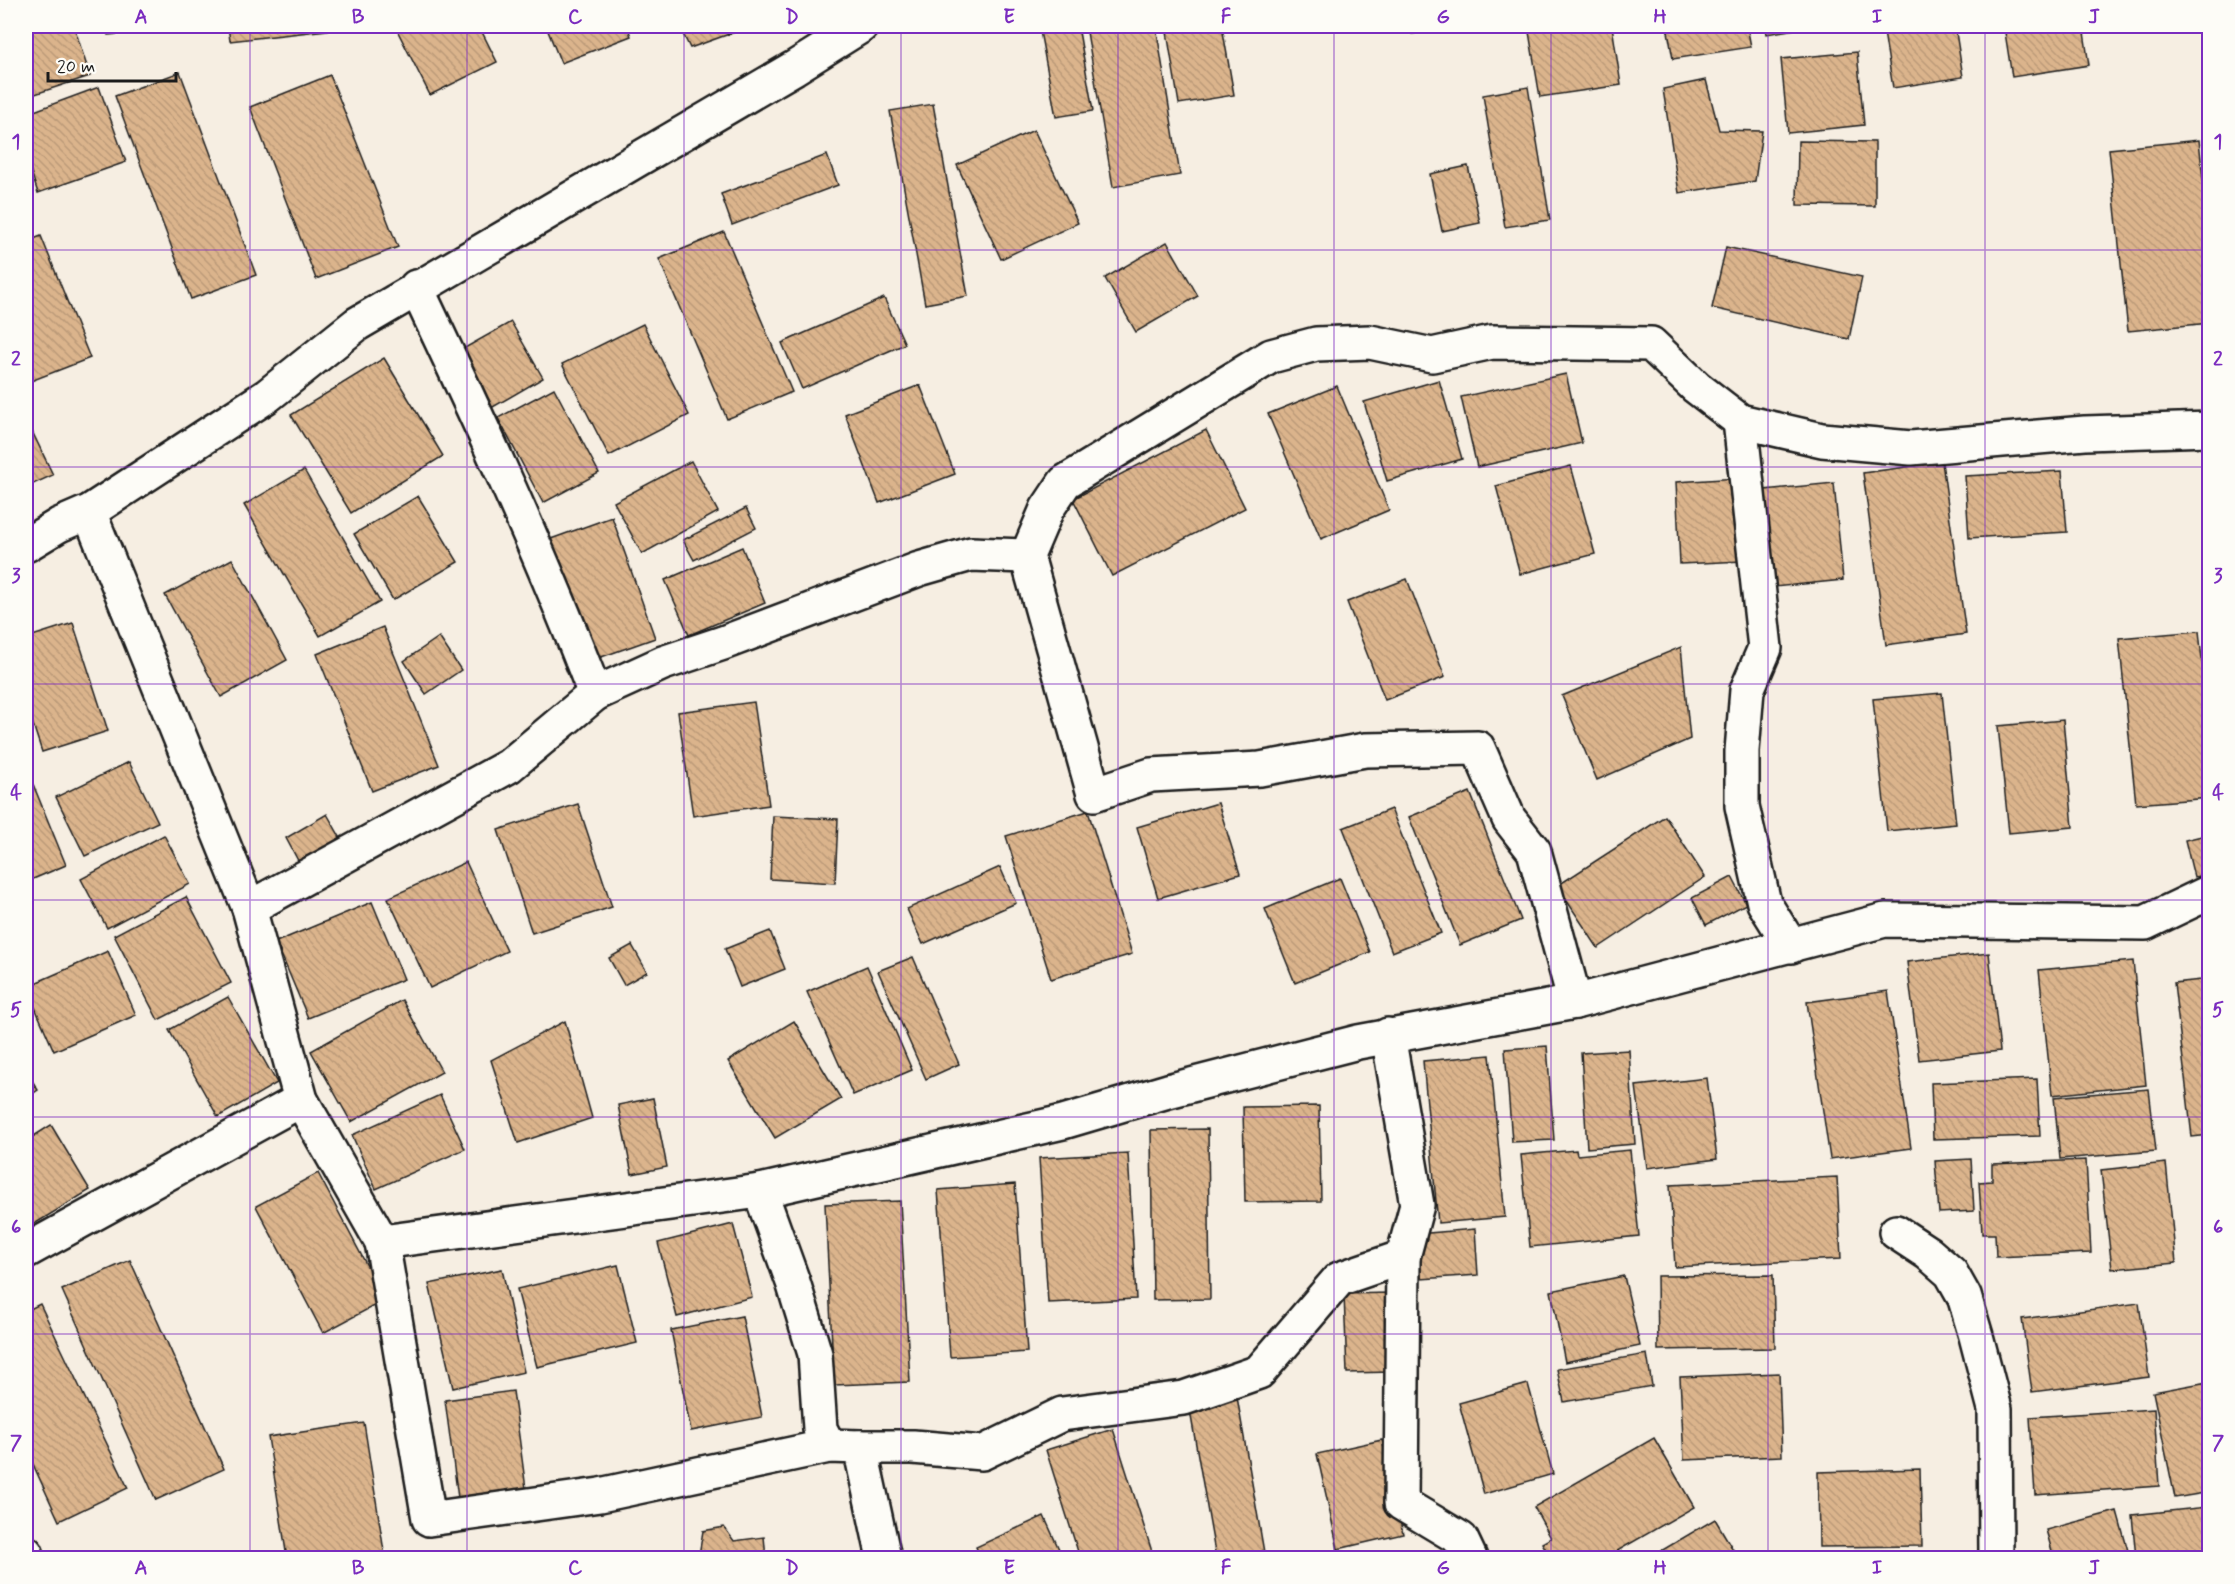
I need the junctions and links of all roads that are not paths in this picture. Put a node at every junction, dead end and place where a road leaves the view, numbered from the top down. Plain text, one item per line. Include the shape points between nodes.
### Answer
1 (861, 26) edge
2 (417, 287) junction
3 (1740, 421) junction
4 (2210, 429) edge
5 (89, 512) junction
6 (26, 544) edge
7 (1028, 556) junction
8 (595, 694) junction
9 (2210, 892) edge
10 (249, 908) junction
11 (1791, 946) junction
12 (1575, 1002) junction
13 (1388, 1035) junction
14 (301, 1101) junction
15 (760, 1191) junction
16 (1896, 1232) dead end
17 (382, 1242) junction
18 (26, 1251) edge
19 (1403, 1257) junction
20 (844, 1446) junction
21 (26, 1553) edge
22 (28, 1558) edge
23 (884, 1558) edge
24 (1470, 1558) edge
25 (1996, 1558) edge

1 - 2 street
2 - 5 street via 357,324 267,396
2 - 8 street via 507,480
3 - 4 street via 1822,440 1911,448 2085,433
3 - 7 street via 1696,387 1651,344 1492,342 1432,356 1370,342 1316,344 1271,356 1065,482 1047,509
3 - 11 street via 1765,648 1747,690 1742,807 1764,903
5 - 6 street
5 - 10 street
7 - 8 street via 971,554 919,569 663,663
7 - 12 street via 1094,794 1150,775 1260,769 1365,750 1478,748 1509,819 1534,851
8 - 10 street via 509,766
9 - 11 street via 2145,923 1885,920
10 - 14 street
11 - 12 street
12 - 13 street
13 - 15 street via 1063,1122
13 - 19 street via 1417,1205
14 - 17 street
14 - 18 street
15 - 17 street
15 - 20 street via 814,1354 820,1429
16 - 25 street via 1951,1273 1964,1296 1995,1409
17 - 20 street via 429,1519 600,1495
19 - 20 street via 1339,1279 1259,1372 1184,1398 1062,1414 982,1453
19 - 24 street via 1401,1503 1461,1539
20 - 23 street
21 - 22 street

